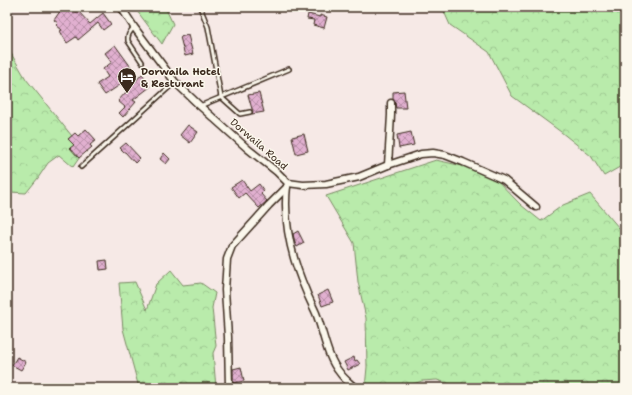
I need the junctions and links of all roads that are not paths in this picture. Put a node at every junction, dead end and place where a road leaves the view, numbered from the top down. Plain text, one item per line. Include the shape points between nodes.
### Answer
1 (121, 7) edge
2 (200, 7) edge
3 (134, 27) junction
4 (142, 62) dead end
5 (289, 69) dead end
6 (175, 82) junction
7 (221, 97) junction
8 (391, 103) dead end
9 (200, 106) junction
10 (250, 112) dead end
11 (388, 165) junction
12 (82, 167) dead end
13 (288, 185) junction
14 (536, 207) dead end
15 (229, 388) edge
16 (355, 388) edge

1 - 3 street, Dorwaila Road
2 - 7 lane via 208,27
3 - 4 lane via 127,38
3 - 6 street, Dorwaila Road
5 - 7 lane
6 - 9 street, Dorwaila Road
6 - 12 lane
7 - 9 lane
7 - 10 lane via 240,114
8 - 11 street
9 - 13 street, Dorwaila Road via 277,172
11 - 13 street, Dorwaila Road via 359,177 326,184
11 - 14 street, Dorwaila Road via 421,154 445,155 504,180
13 - 15 street via 232,246 227,259 225,290
13 - 16 street via 287,220 290,244 298,271 320,322 332,361 340,374

